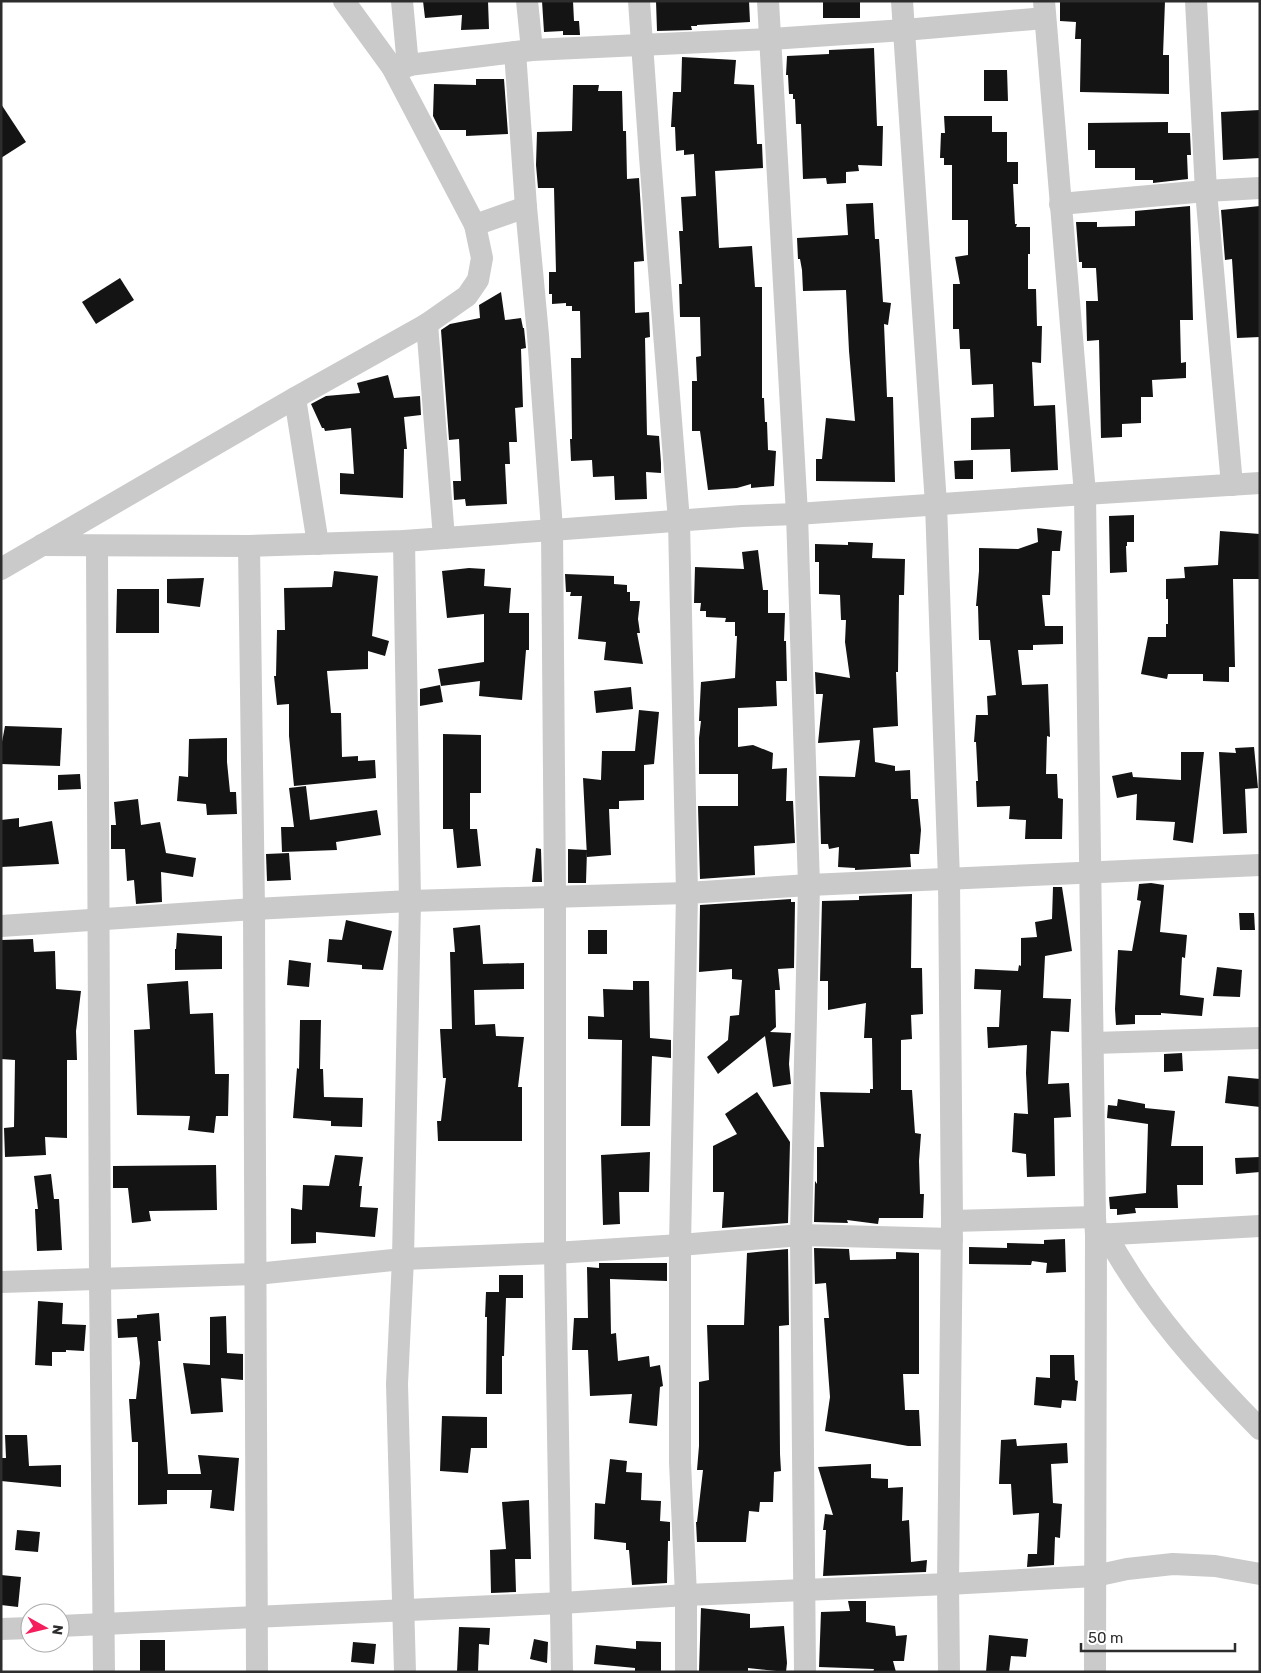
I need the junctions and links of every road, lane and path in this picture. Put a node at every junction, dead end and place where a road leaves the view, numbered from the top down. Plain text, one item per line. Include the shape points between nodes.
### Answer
1 (344, 1) edge
2 (402, 1) edge
3 (527, 1) edge
4 (640, 1) edge
5 (768, 1) edge
6 (902, 1) edge
7 (1196, 1) edge
8 (1044, 10) edge
9 (904, 30) junction
10 (771, 38) junction
11 (643, 45) junction
12 (524, 51) junction
13 (400, 66) junction
14 (1260, 188) edge
15 (1206, 191) junction
16 (1060, 204) junction
17 (526, 207) junction
18 (475, 225) junction
19 (427, 324) junction
20 (294, 398) junction
21 (1260, 483) edge
22 (1232, 485) junction
23 (1085, 494) junction
24 (936, 504) junction
25 (797, 514) junction
26 (679, 521) junction
27 (552, 529) junction
28 (444, 538) junction
29 (404, 541) junction
30 (318, 544) junction
31 (42, 545) junction
32 (97, 546) junction
33 (249, 546) junction
34 (1, 569) edge
35 (1260, 864) edge
36 (1089, 872) junction
37 (950, 880) junction
38 (809, 885) junction
39 (686, 893) junction
40 (555, 896) junction
41 (410, 901) junction
42 (254, 909) junction
43 (100, 920) junction
44 (1, 926) edge
45 (1260, 1038) edge
46 (1093, 1043) junction
47 (1260, 1226) edge
48 (1099, 1229) junction
49 (952, 1230) junction
50 (800, 1235) junction
51 (680, 1245) junction
52 (555, 1253) junction
53 (403, 1259) junction
54 (256, 1274) junction
55 (100, 1280) junction
56 (1, 1282) edge
57 (1260, 1429) edge
58 (1260, 1574) edge
59 (1094, 1576) junction
60 (948, 1584) junction
61 (805, 1591) junction
62 (686, 1595) junction
63 (562, 1603) junction
64 (404, 1610) junction
65 (256, 1616) junction
66 (103, 1623) junction
67 (70, 1625) edge
68 (20, 1628) edge
69 (1, 1629) edge
70 (104, 1672) edge
71 (257, 1672) edge
72 (405, 1672) edge
73 (562, 1672) edge
74 (686, 1672) edge
75 (806, 1672) edge
76 (949, 1672) edge
77 (1095, 1672) edge

1 - 13 street
2 - 13 street
3 - 12 street
4 - 11 street
5 - 10 street
6 - 9 street
7 - 15 street
8 - 9 street
8 - 16 street
9 - 10 street
9 - 24 street
10 - 11 street
10 - 25 street
11 - 12 street
11 - 26 street
12 - 13 street
12 - 17 street
13 - 18 street
14 - 15 street
15 - 16 street
15 - 22 street
16 - 23 street
17 - 18 street
17 - 27 street
18 - 19 street via 482,258 478,280 467,296
19 - 20 street
19 - 28 street
20 - 30 street
20 - 31 street
21 - 22 street
22 - 23 street
23 - 24 street
23 - 36 street
24 - 25 street
24 - 37 street
25 - 26 street
25 - 38 street
26 - 27 street
26 - 39 street
27 - 28 street
27 - 40 street
28 - 29 street
29 - 30 street
29 - 41 street
30 - 33 street
31 - 32 street
31 - 34 street
32 - 33 street
32 - 43 street
33 - 42 street
35 - 36 street
36 - 37 street
36 - 46 street
37 - 38 street
37 - 49 street
38 - 39 street
38 - 50 street
39 - 40 street
39 - 51 street
40 - 41 street
40 - 52 street
41 - 42 street
41 - 53 street
42 - 43 street
42 - 54 street
43 - 44 street
43 - 55 street
45 - 46 street
46 - 48 street
47 - 48 street
48 - 49 street
48 - 57 street via 1139,1289 1212,1380
48 - 59 street
49 - 50 street
49 - 60 street
50 - 51 street
50 - 61 street
51 - 52 street
51 - 62 street via 680,1462
52 - 53 street
52 - 63 street
53 - 54 street
53 - 64 street via 397,1384
54 - 55 street
54 - 65 street
55 - 56 street
55 - 66 street
58 - 59 street via 1215,1566 1173,1564
59 - 60 street
59 - 77 street
60 - 61 street
60 - 76 street
61 - 62 street
61 - 75 street
62 - 63 street
62 - 74 street
63 - 64 street
63 - 73 street
64 - 65 street
64 - 72 street
65 - 66 street
65 - 71 street
66 - 67 street
66 - 70 street
68 - 69 street

